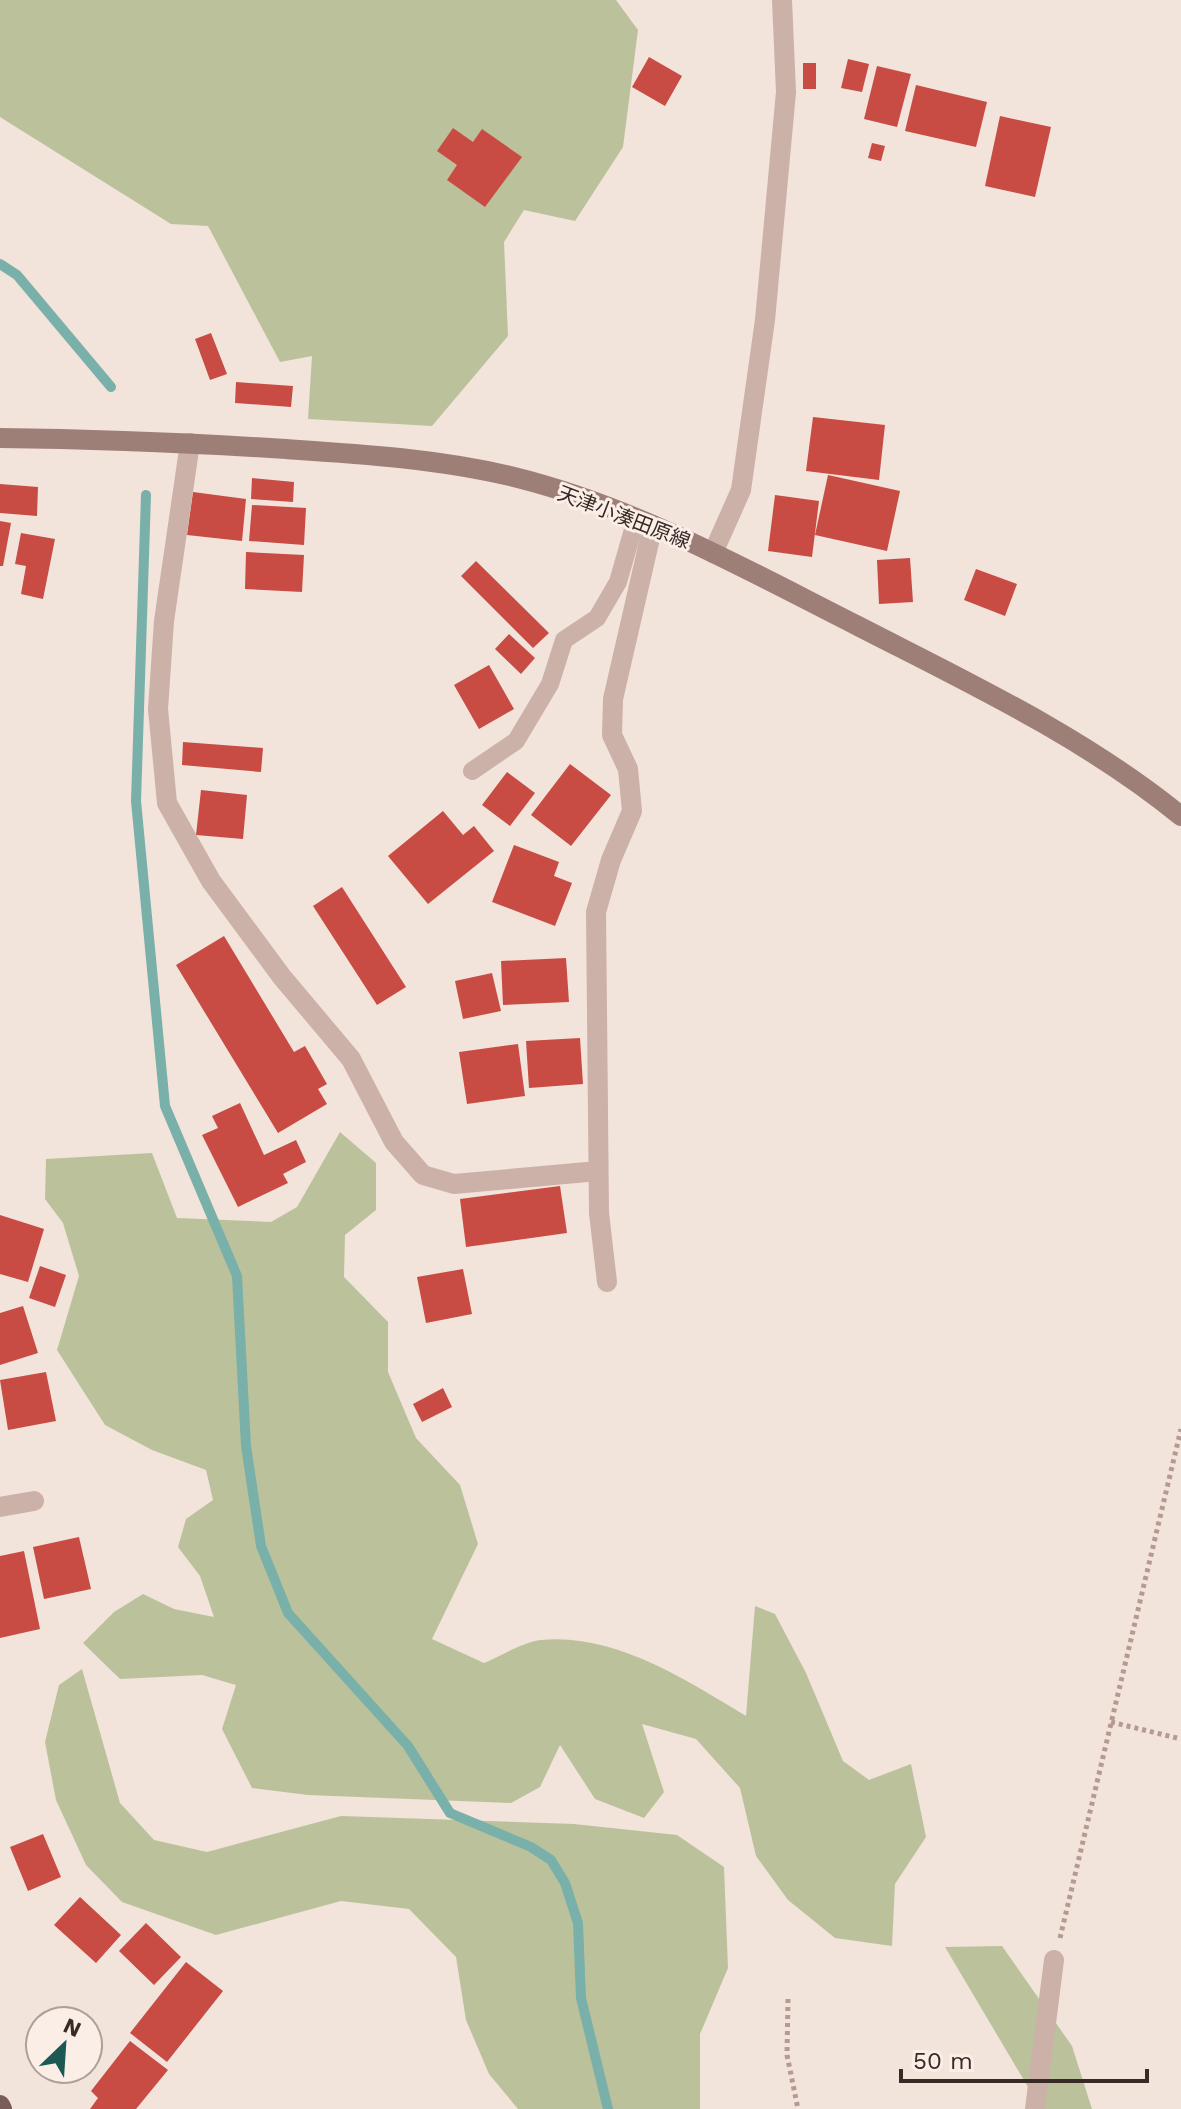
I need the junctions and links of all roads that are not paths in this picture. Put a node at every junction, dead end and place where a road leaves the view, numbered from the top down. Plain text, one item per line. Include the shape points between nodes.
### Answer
1 (782, 0) edge
2 (0, 438) edge
3 (190, 443) junction
4 (645, 522) junction
5 (713, 553) junction
6 (472, 771) dead end
7 (1181, 816) edge
8 (598, 1171) junction
9 (607, 1282) dead end
10 (34, 1501) dead end
11 (0, 1507) edge
12 (1054, 1960) road end
13 (1035, 2109) edge

1 - 5 street via 786,92 765,320 741,490
2 - 3 main road, 天津小湊田原線
3 - 4 main road, 天津小湊田原線 via 446,465 513,477
3 - 8 street via 164,621 158,709 167,803 211,881 351,1059 394,1142 423,1175 454,1184
4 - 5 main road, 天津小湊田原線
4 - 6 lane via 597,618 564,640 550,684 516,741
4 - 8 street via 613,699 612,735 628,769 632,811 596,912
5 - 7 main road, 天津小湊田原線 via 1021,711 1124,773
8 - 9 street
10 - 11 street
12 - 13 street

